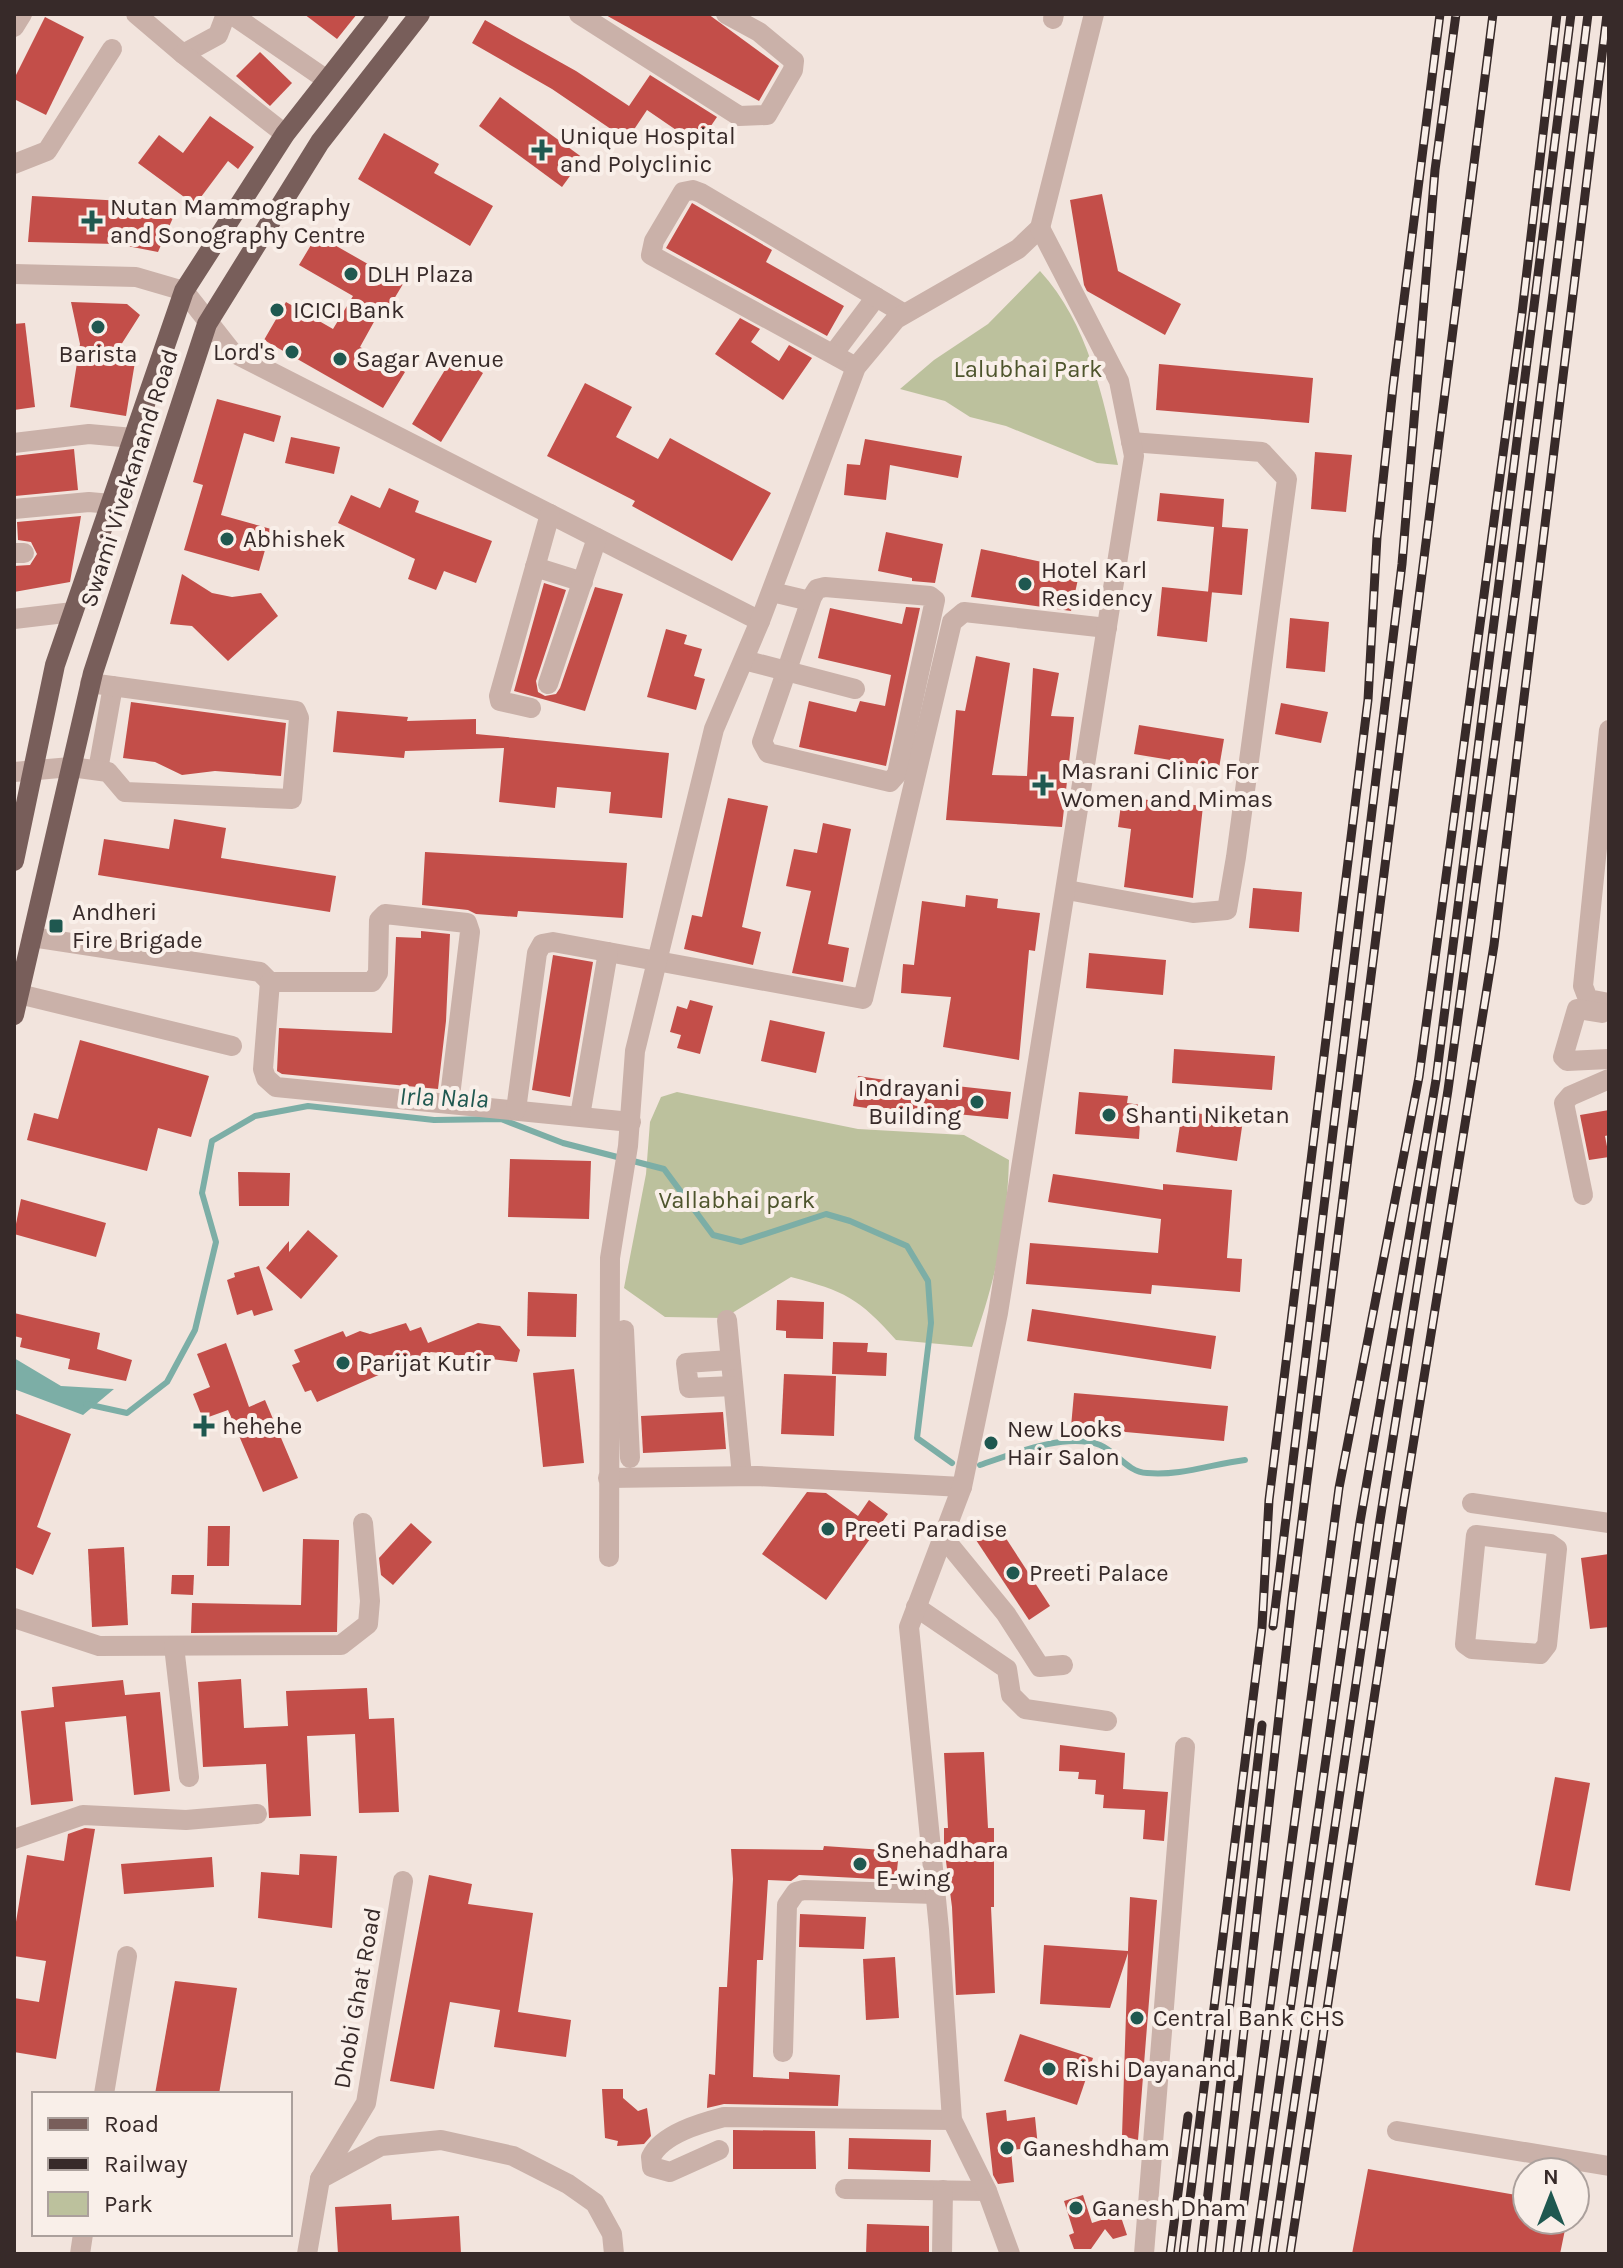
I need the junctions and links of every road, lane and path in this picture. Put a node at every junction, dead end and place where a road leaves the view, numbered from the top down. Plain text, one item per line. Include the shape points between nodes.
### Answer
1 (22, 14) edge
2 (136, 14) edge
3 (228, 14) edge
4 (379, 14) edge
5 (420, 14) edge
6 (579, 14) edge
7 (726, 14) edge
8 (1094, 14) edge
9 (14, 27) edge
10 (112, 49) dead end
11 (183, 54) junction
12 (327, 80) junction
13 (285, 134) junction
14 (14, 164) edge
15 (1040, 228) junction
16 (14, 274) edge
17 (184, 291) junction
18 (865, 311) junction
19 (207, 324) junction
20 (890, 325) junction
21 (834, 353) junction
22 (856, 367) junction
23 (133, 438) junction
24 (1131, 442) junction
25 (14, 443) edge
26 (111, 504) junction
27 (14, 509) edge
28 (550, 514) junction
29 (597, 538) junction
30 (535, 567) junction
31 (583, 582) junction
32 (772, 592) junction
33 (810, 601) junction
34 (73, 612) junction
35 (14, 619) edge
36 (760, 621) junction
37 (1107, 628) junction
38 (937, 642) junction
39 (744, 660) junction
40 (785, 672) junction
41 (90, 683) junction
42 (548, 684) dead end
43 (113, 686) junction
44 (855, 689) dead end
45 (531, 708) dead end
46 (921, 712) junction
47 (1609, 730) edge
48 (71, 767) junction
49 (98, 770) junction
50 (24, 771) edge
51 (1604, 821) edge
52 (14, 861) edge
53 (1067, 890) junction
54 (32, 937) junction
55 (608, 952) junction
56 (657, 962) junction
57 (270, 982) junction
58 (19, 994) junction
59 (1609, 1003) edge
60 (1609, 1014) edge
61 (14, 1015) edge
62 (232, 1046) dead end
63 (1609, 1059) edge
64 (1609, 1079) edge
65 (449, 1104) junction
66 (516, 1110) junction
67 (580, 1116) junction
68 (631, 1122) junction
69 (1583, 1195) dead end
70 (727, 1320) dead end
71 (618, 1342) junction
72 (730, 1360) junction
73 (733, 1386) junction
74 (629, 1435) junction
75 (608, 1436) junction
76 (630, 1458) dead end
77 (742, 1476) junction
78 (608, 1478) junction
79 (962, 1487) junction
80 (1472, 1503) dead end
81 (1518, 1509) junction
82 (363, 1523) dead end
83 (1609, 1523) edge
84 (943, 1537) junction
85 (1516, 1539) junction
86 (609, 1557) dead end
87 (916, 1607) junction
88 (14, 1618) edge
89 (174, 1646) junction
90 (1063, 1665) dead end
91 (1107, 1721) dead end
92 (1185, 1747) dead end
93 (189, 1777) dead end
94 (257, 1814) dead end
95 (14, 1839) edge
96 (403, 1881) dead end
97 (935, 1894) junction
98 (127, 1956) dead end
99 (783, 2052) dead end
100 (104, 2092) edge
101 (952, 2120) junction
102 (1397, 2131) dead end
103 (719, 2150) dead end
104 (1609, 2166) edge
105 (320, 2179) junction
106 (845, 2189) dead end
107 (943, 2190) junction
108 (987, 2191) junction
109 (307, 2254) edge
110 (614, 2254) edge
111 (942, 2254) edge
112 (1010, 2254) edge
113 (1144, 2254) edge

1 - 9 street
2 - 11 street
3 - 11 street via 218,35
3 - 12 street
4 - 12 main road, Swami Vivekanand Road
5 - 19 main road, Swami Vivekanand Road via 320,142
6 - 7 street via 739,116 767,115 794,61
8 - 15 street
10 - 14 street via 47,151
11 - 13 street
12 - 13 main road, Swami Vivekanand Road
13 - 17 main road, Swami Vivekanand Road
15 - 20 street via 991,267
15 - 24 street via 1119,381
16 - 17 street via 136,277
17 - 19 street
17 - 23 main road, Swami Vivekanand Road
18 - 20 street
18 - 20 street
18 - 21 street
18 - 21 street via 701,193 683,192 651,255
19 - 28 street via 232,352
19 - 41 main road, Swami Vivekanand Road
20 - 22 street
21 - 22 street
22 - 32 street
23 - 25 street via 98,433
23 - 26 main road, Swami Vivekanand Road
24 - 37 street via 1134,456
24 - 53 street via 1262,452 1287,479 1236,857 1227,910 1193,913
26 - 27 street
26 - 34 main road, Swami Vivekanand Road
28 - 29 street
28 - 30 street
29 - 31 street
29 - 36 street
30 - 31 street
30 - 45 street via 499,696 500,701
31 - 42 street
32 - 33 street
32 - 36 street
33 - 38 street via 825,587 930,596
33 - 40 street
34 - 35 street
34 - 50 main road, Swami Vivekanand Road
36 - 39 street
37 - 38 street via 964,612
37 - 53 street
38 - 46 street
39 - 40 street
39 - 56 street via 714,729
40 - 44 street
40 - 46 street via 762,736 768,753 890,782
41 - 43 street
41 - 48 main road, Swami Vivekanand Road
43 - 49 street
43 - 49 street via 296,711 293,794 286,800 125,792 108,772
46 - 56 street via 863,999
47 - 51 street
48 - 49 street
48 - 50 street
48 - 54 main road, Swami Vivekanand Road
50 - 52 main road, Swami Vivekanand Road
51 - 59 street via 1583,986 1588,999
53 - 79 street via 1014,1224
54 - 57 street via 260,972
54 - 58 main road, Swami Vivekanand Road
55 - 56 street
55 - 66 street via 553,942 538,948
55 - 67 street
56 - 68 street via 635,1051
57 - 65 street via 263,1069 270,1084
57 - 65 street via 372,982 378,973 379,920 385,914 467,923
58 - 61 main road, Swami Vivekanand Road
58 - 62 street
60 - 63 street via 1577,1009 1563,1057
64 - 69 street via 1564,1103
65 - 66 street
66 - 67 street
67 - 68 street
68 - 71 street via 610,1258
70 - 72 street
71 - 74 street
71 - 75 street
72 - 73 street
72 - 73 street via 686,1363 687,1385
73 - 77 street
74 - 75 street
74 - 76 street
75 - 78 street
77 - 78 street
77 - 79 street
78 - 86 street
79 - 84 street
80 - 81 street
81 - 83 street
81 - 85 street
82 - 89 street via 368,1624 341,1645
84 - 87 street
84 - 90 street via 1006,1614 1040,1667
85 - 85 street via 1475,1536 1465,1641 1470,1649 1537,1655 1546,1649 1557,1549
87 - 91 street via 1007,1669 1011,1695 1025,1709
87 - 97 street via 909,1627
88 - 89 street via 99,1646
89 - 93 street
92 - 113 street
94 - 95 street via 186,1820 83,1815
96 - 105 street, Dhobi Ghat Road via 366,2103
97 - 99 street via 804,1890 792,1896 787,1905
97 - 101 street
98 - 100 street
101 - 103 street via 724,2117 664,2142 651,2157 652,2167 670,2172
101 - 108 street
102 - 104 street
105 - 109 street, Dhobi Ghat Road
105 - 110 street via 381,2146 441,2140 513,2156 595,2203 612,2234
106 - 107 street
107 - 108 street
107 - 111 street
108 - 112 street

